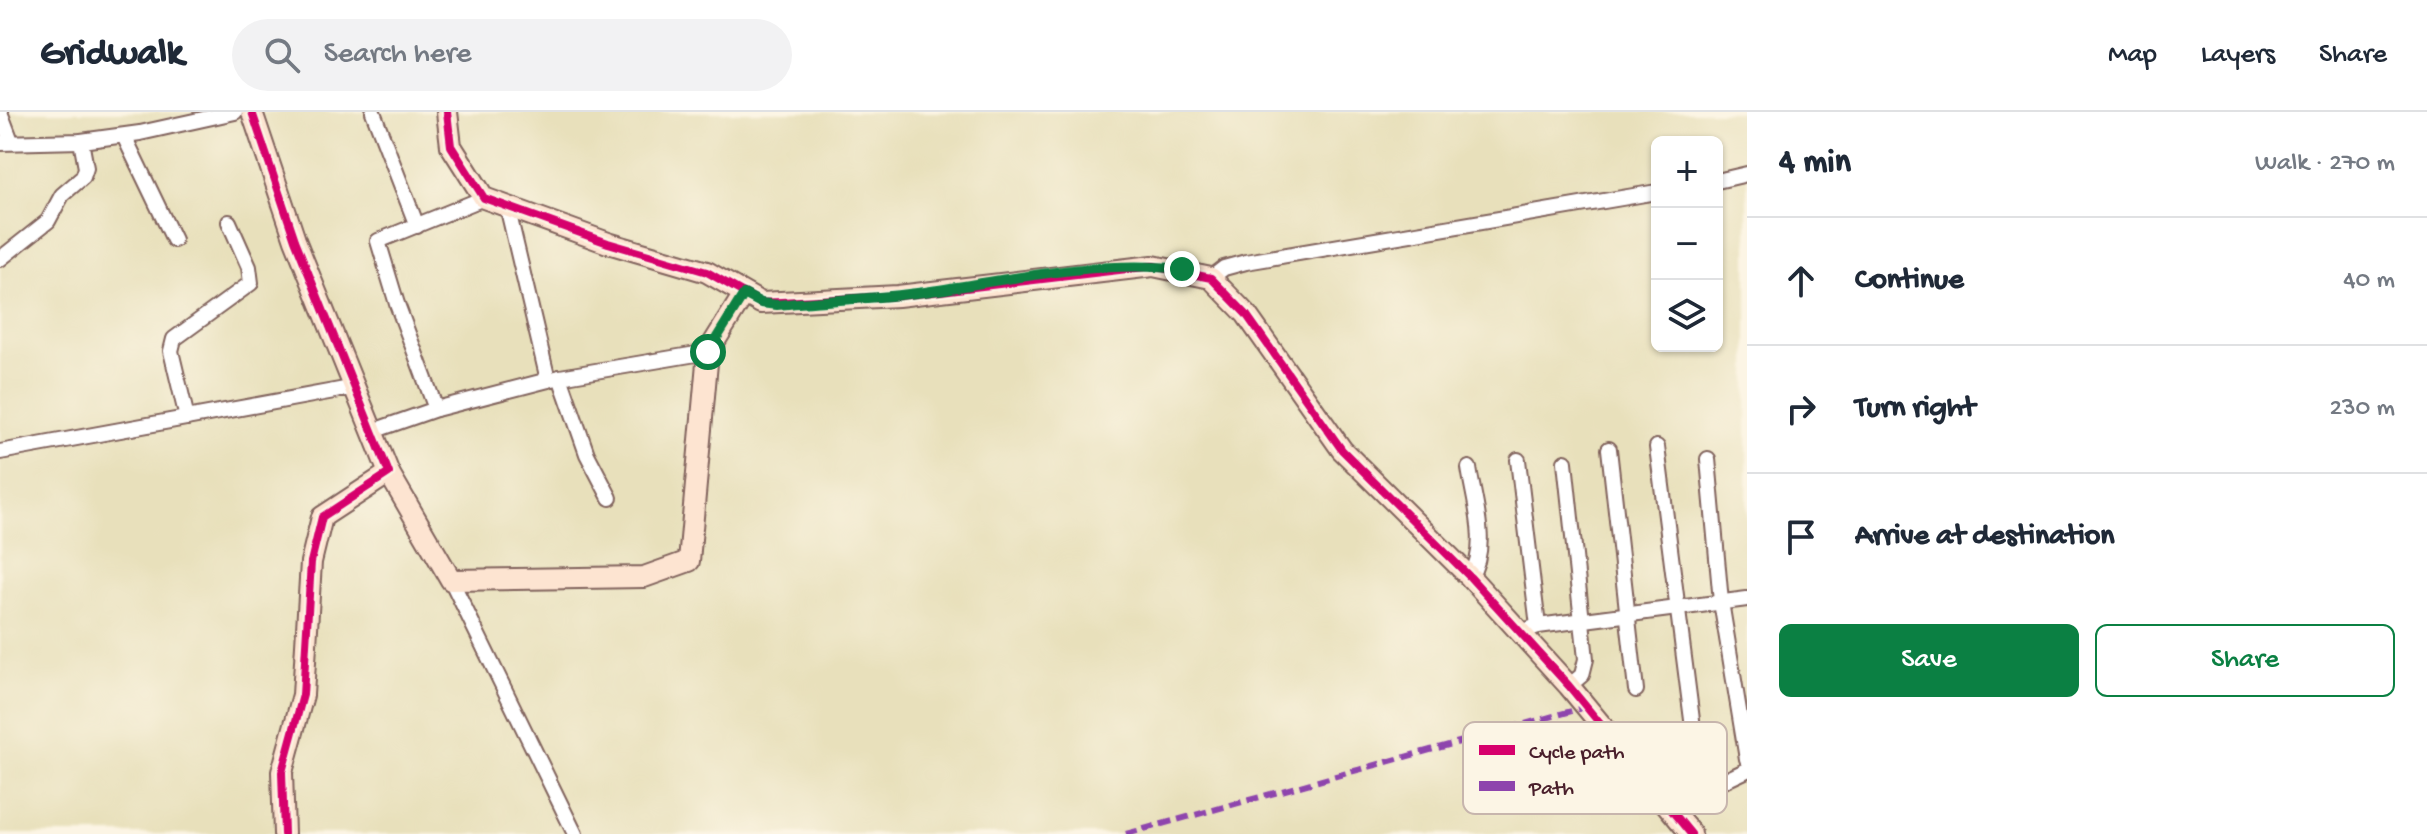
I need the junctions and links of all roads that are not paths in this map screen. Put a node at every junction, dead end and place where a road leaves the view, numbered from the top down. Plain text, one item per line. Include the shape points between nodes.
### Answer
1 (0, 112) edge
2 (235, 112) edge
3 (252, 112) edge
4 (373, 112) edge
5 (447, 112) edge
6 (196, 116) edge
7 (124, 136) junction
8 (81, 141) junction
9 (5, 142) edge
10 (1747, 174) edge
11 (1723, 180) edge
12 (1651, 193) edge
13 (484, 198) junction
14 (507, 206) junction
15 (229, 222) dead end
16 (417, 226) junction
17 (174, 240) dead end
18 (0, 259) edge
19 (1211, 278) junction
20 (744, 294) junction
21 (708, 352) junction
22 (554, 378) junction
23 (356, 387) junction
24 (436, 409) junction
25 (187, 418) junction
26 (373, 431) junction
27 (1657, 447) dead end
28 (1609, 449) dead end
29 (0, 452) edge
30 (1708, 459) dead end
31 (1518, 460) dead end
32 (1565, 462) dead end
33 (1469, 468) dead end
34 (389, 473) junction
35 (610, 498) dead end
36 (1470, 577) junction
37 (451, 580) junction
38 (1747, 599) edge
39 (1721, 602) junction
40 (1676, 608) junction
41 (1626, 614) junction
42 (1583, 620) junction
43 (1529, 629) junction
44 (1569, 686) junction
45 (1636, 690) dead end
46 (1599, 722) edge
47 (1692, 722) edge
48 (1747, 759) edge
49 (1747, 770) edge
50 (1727, 779) edge
51 (1675, 814) edge
52 (284, 834) edge
53 (575, 834) edge
54 (1691, 834) edge

1 - 9 street
2 - 6 street
3 - 23 street via 295,240
4 - 16 street
5 - 13 street via 451,146
6 - 7 street
7 - 8 street
7 - 17 street
8 - 9 street
8 - 18 street via 83,177 62,195 48,221
10 - 11 street
12 - 19 street via 1246,262
13 - 14 street
13 - 16 street
14 - 20 street via 707,272
14 - 22 street
15 - 25 street via 252,278 171,345
16 - 24 street via 378,241
19 - 20 street via 1153,266 777,305
19 - 36 street via 1246,314 1342,450
20 - 21 street
21 - 22 street
21 - 37 street via 689,561 644,577
22 - 24 street
22 - 35 street
23 - 25 street
23 - 26 street
24 - 26 street
25 - 29 street
26 - 34 street
27 - 40 street
28 - 41 street
30 - 39 street
31 - 43 street
32 - 42 street
33 - 36 street via 1481,546
34 - 37 street
34 - 52 street via 322,517 311,562 303,695 282,772
36 - 43 street
37 - 53 street
38 - 39 street
39 - 40 street
39 - 48 street
40 - 41 street
40 - 47 street
41 - 42 street
41 - 45 street
42 - 43 street
42 - 44 street via 1586,668
43 - 44 street
44 - 46 street
49 - 50 street
51 - 54 street

